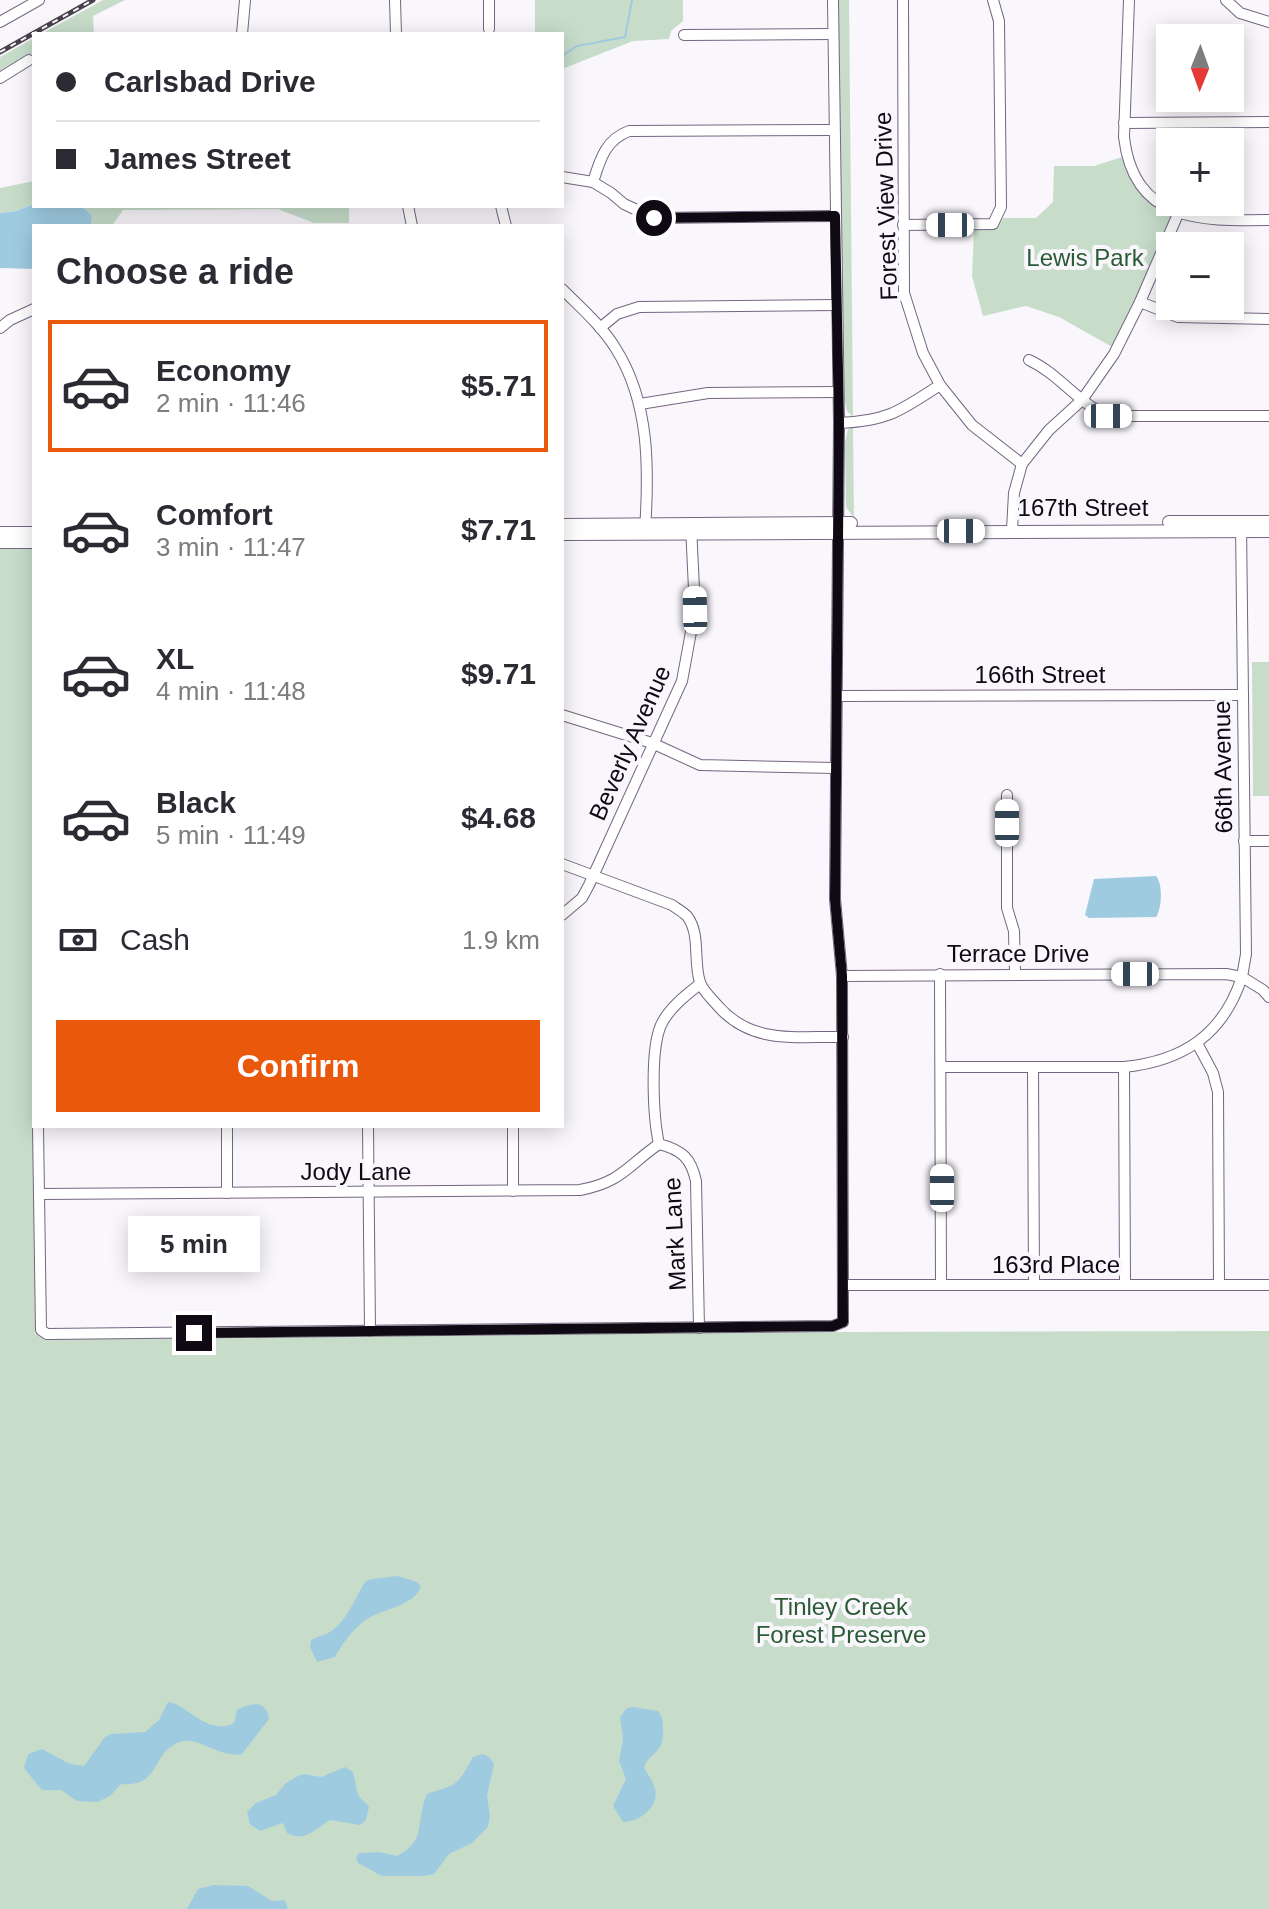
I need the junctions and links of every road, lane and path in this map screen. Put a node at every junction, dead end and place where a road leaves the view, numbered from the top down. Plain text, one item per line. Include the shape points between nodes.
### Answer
1 (39, 0) edge
2 (245, 0) edge
3 (395, 0) edge
4 (489, 0) edge
5 (833, 0) edge
6 (903, 0) edge
7 (993, 0) edge
8 (1129, 0) edge
9 (1226, 0) edge
10 (0, 22) edge
11 (1269, 22) edge
12 (489, 29) dead end
13 (242, 32) edge
14 (396, 32) edge
15 (833, 34) junction
16 (684, 35) dead end
17 (29, 60) dead end
18 (0, 78) edge
19 (1269, 122) edge
20 (1124, 123) junction
21 (833, 130) junction
22 (564, 177) edge
23 (593, 182) junction
24 (1156, 199) edge
25 (835, 216) junction
26 (1177, 216) edge
27 (1187, 216) edge
28 (1269, 220) edge
29 (903, 225) junction
30 (564, 291) edge
31 (1140, 302) junction
32 (836, 305) junction
33 (32, 310) edge
34 (1269, 319) edge
35 (0, 328) edge
36 (600, 328) junction
37 (1029, 360) dead end
38 (940, 385) junction
39 (837, 392) junction
40 (1082, 400) junction
41 (640, 404) junction
42 (1269, 416) edge
43 (839, 423) junction
44 (1022, 464) junction
45 (1269, 522) edge
46 (564, 525) edge
47 (1013, 526) junction
48 (1241, 526) junction
49 (838, 528) junction
50 (645, 529) junction
51 (691, 529) junction
52 (1269, 531) edge
53 (0, 533) edge
54 (32, 533) edge
55 (564, 534) edge
56 (0, 542) edge
57 (32, 542) edge
58 (1243, 695) junction
59 (837, 696) junction
60 (564, 716) edge
61 (652, 743) junction
62 (835, 768) junction
63 (1007, 795) dead end
64 (1244, 841) junction
65 (1269, 841) edge
66 (564, 865) edge
67 (593, 875) junction
68 (564, 913) edge
69 (940, 974) junction
70 (1015, 974) junction
71 (842, 976) junction
72 (1242, 977) junction
73 (700, 984) junction
74 (1269, 997) edge
75 (843, 1037) junction
76 (1197, 1043) junction
77 (942, 1067) junction
78 (1033, 1067) junction
79 (1124, 1067) junction
80 (38, 1128) edge
81 (227, 1128) edge
82 (368, 1128) edge
83 (513, 1128) edge
84 (659, 1144) junction
85 (513, 1191) junction
86 (368, 1192) junction
87 (227, 1193) junction
88 (39, 1194) junction
89 (844, 1285) junction
90 (941, 1285) junction
91 (1034, 1285) junction
92 (1125, 1285) junction
93 (1219, 1285) junction
94 (1269, 1285) edge
95 (699, 1328) junction
96 (370, 1331) junction

1 - 10 street
2 - 13 street
3 - 14 street
4 - 12 street
5 - 15 street
6 - 29 street, Forest View Drive
7 - 29 street via 999,21 997,218 984,225
8 - 20 street
9 - 11 street via 1240,13
15 - 16 street
15 - 21 street
17 - 18 street
19 - 20 street
20 - 24 street via 1126,156
21 - 23 street via 629,131 604,150
21 - 25 street
22 - 23 street
23 - 25 street via 654,218
25 - 32 street
26 - 31 street
27 - 28 street
29 - 38 street, Forest View Drive via 904,293 923,353
30 - 36 street
31 - 34 street via 1178,317
31 - 40 street via 1114,354
32 - 36 street via 639,307 617,314
32 - 39 street
33 - 35 street
36 - 41 street via 631,376
37 - 40 street
38 - 43 street via 893,415
38 - 44 street, Forest View Drive via 972,425
39 - 41 street via 708,393
39 - 43 street
40 - 42 street via 1108,416
40 - 44 street
41 - 50 street
43 - 49 street
44 - 47 street
45 - 48 main road, 167th Street
46 - 50 main road, 167th Street
47 - 48 main road, 167th Street
47 - 49 main road, 167th Street
48 - 52 main road, 167th Street
48 - 58 street, 66th Avenue
49 - 51 main road, 167th Street
49 - 59 street
50 - 51 main road, 167th Street
50 - 55 main road, 167th Street
51 - 61 street, Beverly Avenue via 695,610 688,657
53 - 54 main road
56 - 57 main road
58 - 59 street, 166th Street
58 - 64 street, 66th Avenue
59 - 62 street
60 - 61 street
61 - 62 street via 700,765
61 - 67 street, Beverly Avenue
62 - 71 street via 835,899
63 - 70 street via 1007,908 1014,931
64 - 65 street
64 - 72 street, 66th Avenue
66 - 67 street
67 - 68 street, Beverly Avenue via 582,898
67 - 73 street via 672,905 687,916
69 - 70 street, Terrace Drive
69 - 71 street, Terrace Drive
69 - 77 street
70 - 72 street, Terrace Drive
71 - 75 street
72 - 74 street
72 - 76 street, 66th Avenue via 1233,1003
73 - 75 street via 743,1029 760,1035
73 - 84 street, Mark Lane via 662,1024 655,1047
75 - 89 street
76 - 79 street, 66th Avenue via 1175,1057
76 - 93 street via 1218,1092
77 - 78 street, 66th Avenue
77 - 90 street
78 - 79 street, 66th Avenue
78 - 91 street
79 - 92 street
80 - 88 street
81 - 87 street
82 - 86 street
83 - 85 street
84 - 85 street, Jody Lane via 619,1178 601,1186
84 - 95 street, Mark Lane via 685,1155 696,1181
85 - 86 street, Jody Lane
86 - 87 street, Jody Lane
86 - 96 street
87 - 88 street, Jody Lane
88 - 96 street via 41,1330 47,1334
89 - 90 street, 163rd Place
89 - 95 street via 843,1322 833,1326
90 - 91 street, 163rd Place
91 - 92 street, 163rd Place
92 - 93 street, 163rd Place
93 - 94 street, 163rd Place
95 - 96 street

